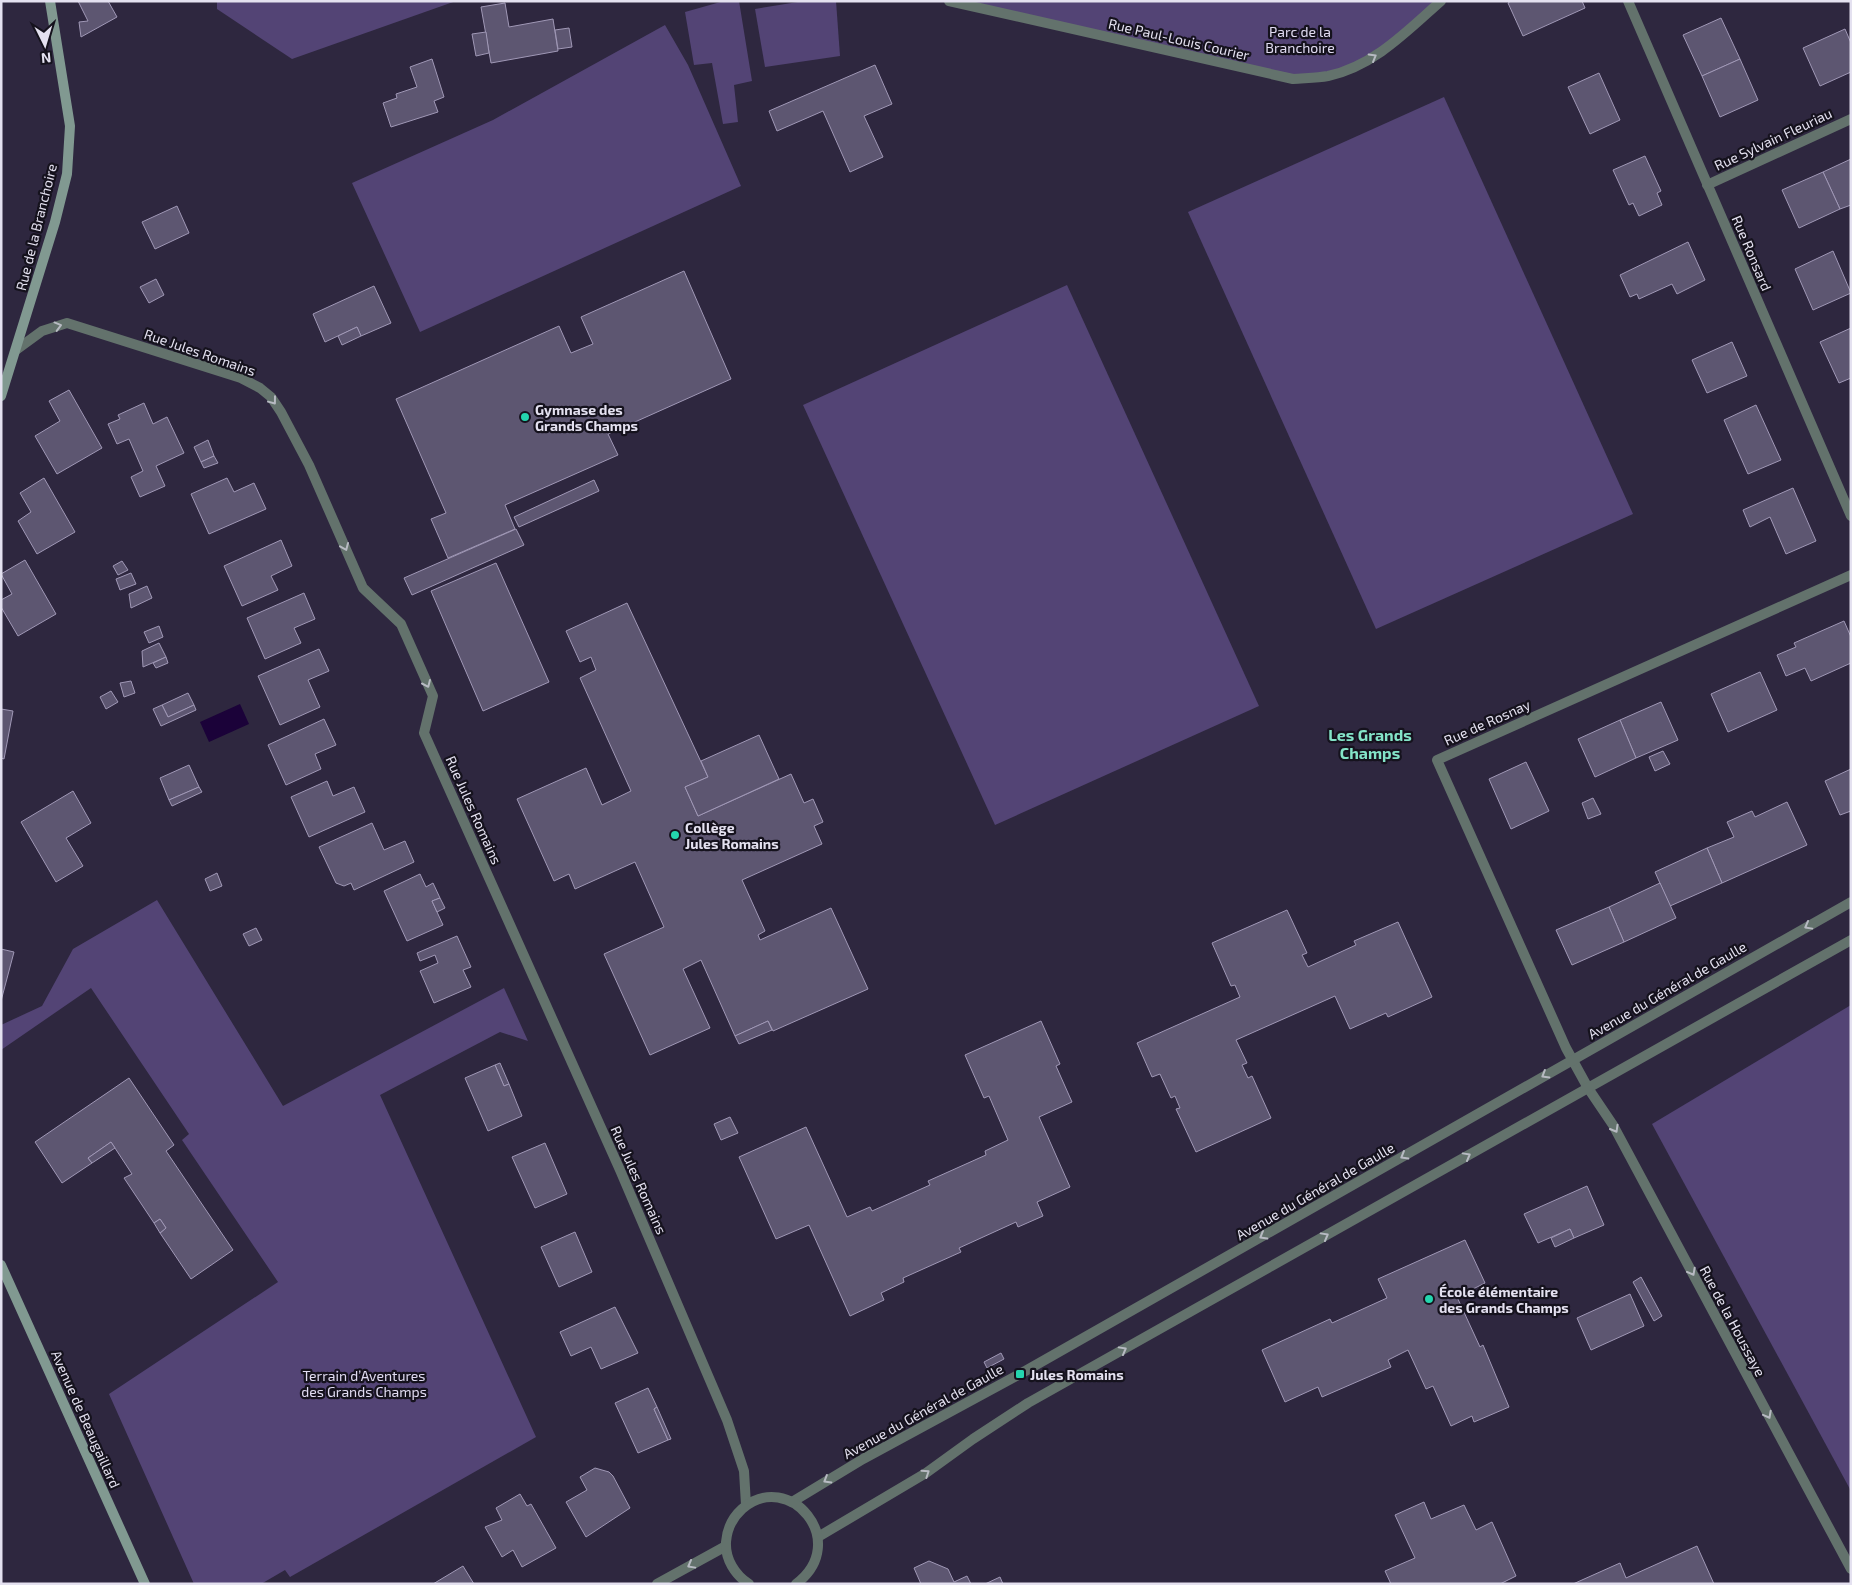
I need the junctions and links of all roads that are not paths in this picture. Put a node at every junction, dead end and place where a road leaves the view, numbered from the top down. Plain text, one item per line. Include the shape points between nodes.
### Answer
1 (50, 1) edge
2 (949, 1) edge
3 (1441, 1) edge
4 (1628, 1) edge
5 (1851, 119) edge
6 (1707, 185) junction
7 (16, 350) junction
8 (1, 396) edge
9 (1851, 516) edge
10 (1851, 575) edge
11 (1851, 902) edge
12 (1851, 940) edge
13 (1572, 1060) junction
14 (1588, 1088) junction
15 (1, 1265) edge
16 (792, 1502) junction
17 (746, 1505) junction
18 (818, 1538) junction
19 (726, 1546) junction
20 (1851, 1569) edge
21 (744, 1583) edge
22 (145, 1584) edge
23 (657, 1584) edge
24 (796, 1584) edge

1 - 7 main road, Rue de la Branchoire via 70,126 66,174
2 -> 3 street, Rue Paul-Louis Courier via 1293,79 1328,76 1359,65 1387,49
4 - 6 street, Rue Ronsard
5 - 6 street, Rue Sylvain Fleuriau
6 - 9 street, Rue Ronsard
7 - 8 main road, Rue de la Branchoire
7 -> 17 street, Rue Jules Romains via 42,331 66,323 241,378 271,397 281,412 310,466 363,588 401,624 433,696 424,733 620,1170 727,1420 744,1471
10 - 13 street, Rue de Rosnay via 1437,760
11 -> 13 street, Avenue du Général de Gaulle
12 - 14 street
13 - 14 street, Rue de Rosnay
13 -> 16 street, Avenue du Général de Gaulle
18 -> 14 street via 926,1473 1028,1403
14 -> 20 street, Rue de la Houssaye via 1613,1125
15 - 22 main road, Avenue de Beaugaillard
16 - 17 street via 768,1498
16 - 18 street via 809,1516
17 - 19 street via 731,1523
18 - 24 street via 814,1565
19 - 21 street via 728,1559
19 -> 23 street

